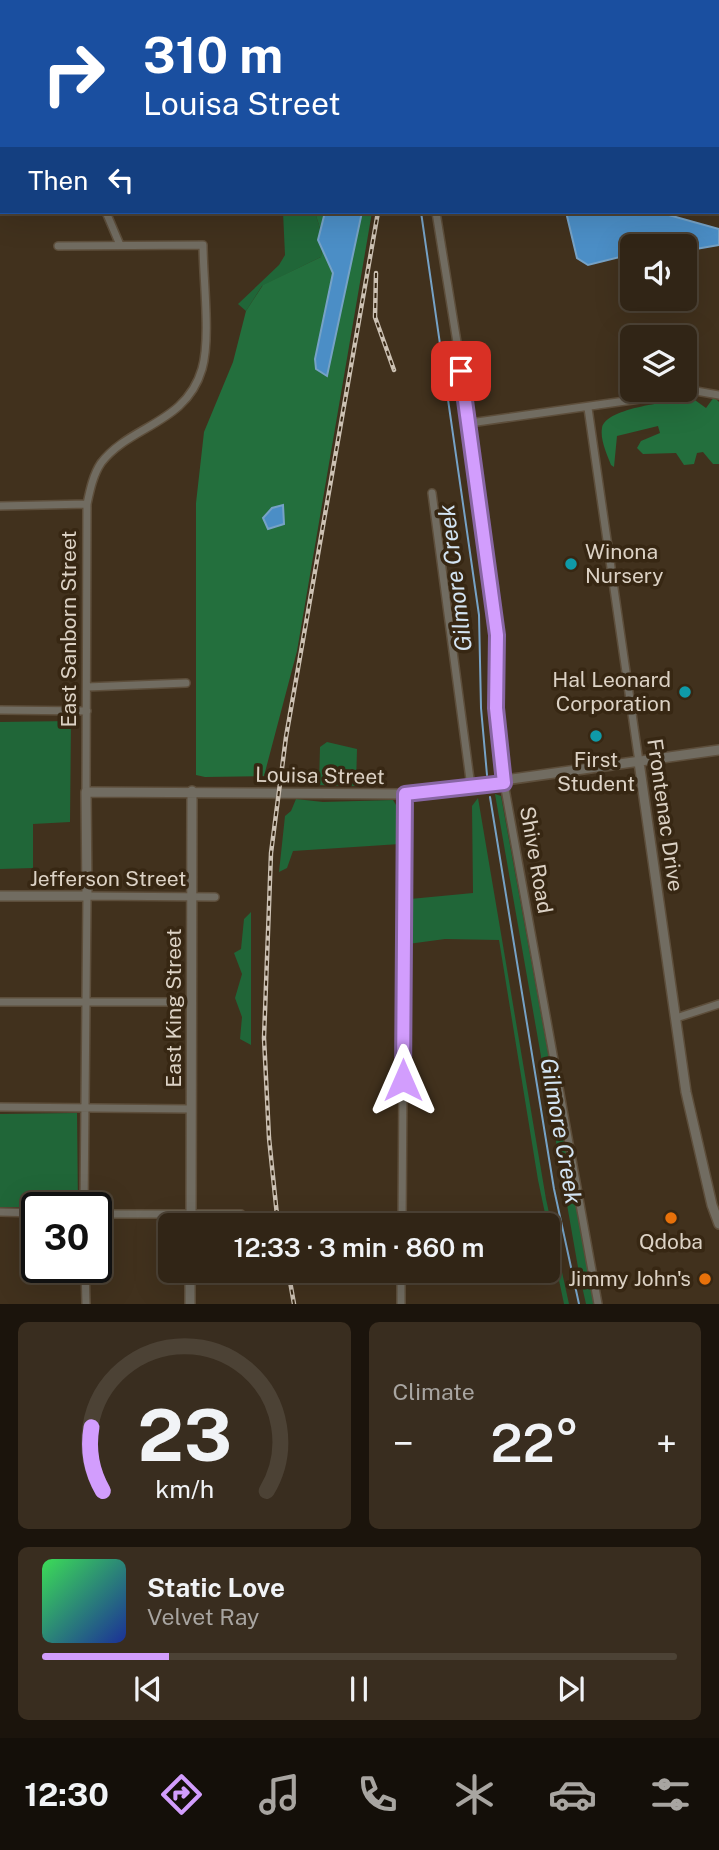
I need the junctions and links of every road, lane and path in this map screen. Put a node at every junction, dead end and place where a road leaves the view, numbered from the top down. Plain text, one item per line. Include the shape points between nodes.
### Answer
1 (107, 214) edge
2 (436, 214) edge
3 (120, 245) junction
4 (58, 246) dead end
5 (719, 396) edge
6 (588, 408) junction
7 (470, 423) junction
8 (432, 493) dead end
9 (87, 504) junction
10 (0, 506) edge
11 (186, 683) dead end
12 (87, 687) junction
13 (0, 710) edge
14 (86, 711) junction
15 (719, 750) edge
16 (639, 762) junction
17 (504, 783) junction
18 (471, 787) junction
19 (192, 791) junction
20 (86, 792) junction
21 (405, 794) junction
22 (0, 896) edge
23 (87, 896) junction
24 (215, 897) dead end
25 (192, 898) junction
26 (0, 1002) edge
27 (86, 1002) junction
28 (191, 1002) junction
29 (719, 1004) edge
30 (676, 1018) junction
31 (0, 1107) edge
32 (85, 1107) junction
33 (191, 1109) junction
34 (85, 1192) edge
35 (0, 1212) edge
36 (21, 1213) edge
37 (158, 1213) edge
38 (191, 1213) edge
39 (402, 1213) edge
40 (112, 1214) edge
41 (719, 1224) edge
42 (85, 1283) edge
43 (190, 1283) edge
44 (401, 1283) edge
45 (86, 1304) edge
46 (190, 1304) edge
47 (401, 1304) edge
48 (598, 1304) edge

1 - 3 street
2 - 7 street, Shive Road
3 - 4 street, East Sanborn Street
3 - 9 street, East Sanborn Street via 202,245 205,347 202,370 188,397 172,414 102,462
5 - 6 street via 696,391
6 - 7 street
6 - 16 street, Frontenac Drive
7 - 17 street, Shive Road via 497,635 496,708
8 - 18 street
9 - 10 street
9 - 12 street, East Sanborn Street
11 - 12 street
12 - 14 street, East Sanborn Street
13 - 14 street
14 - 20 street, East Sanborn Street
15 - 16 street, Louisa Street
16 - 17 street, Louisa Street
16 - 30 street, Frontenac Drive
17 - 18 street, Louisa Street
17 - 48 street, Shive Road
18 - 21 street, Louisa Street
19 - 20 street, Louisa Street
19 - 21 street, Louisa Street
19 - 25 street, East King Street
20 - 23 street, East Sanborn Street
21 - 39 street
22 - 23 street, Jefferson Street
23 - 25 street, Jefferson Street
23 - 27 street, East Sanborn Street
24 - 25 street, Jefferson Street
25 - 28 street, East King Street
26 - 27 street
27 - 28 street
27 - 32 street, East Sanborn Street
28 - 33 street, East King Street
29 - 30 street
30 - 41 street, Frontenac Drive via 686,1092
31 - 32 street
32 - 33 street
32 - 34 street, East Sanborn Street
33 - 38 street, East King Street
35 - 36 street
37 - 40 street
42 - 45 street
43 - 46 street
44 - 47 street

